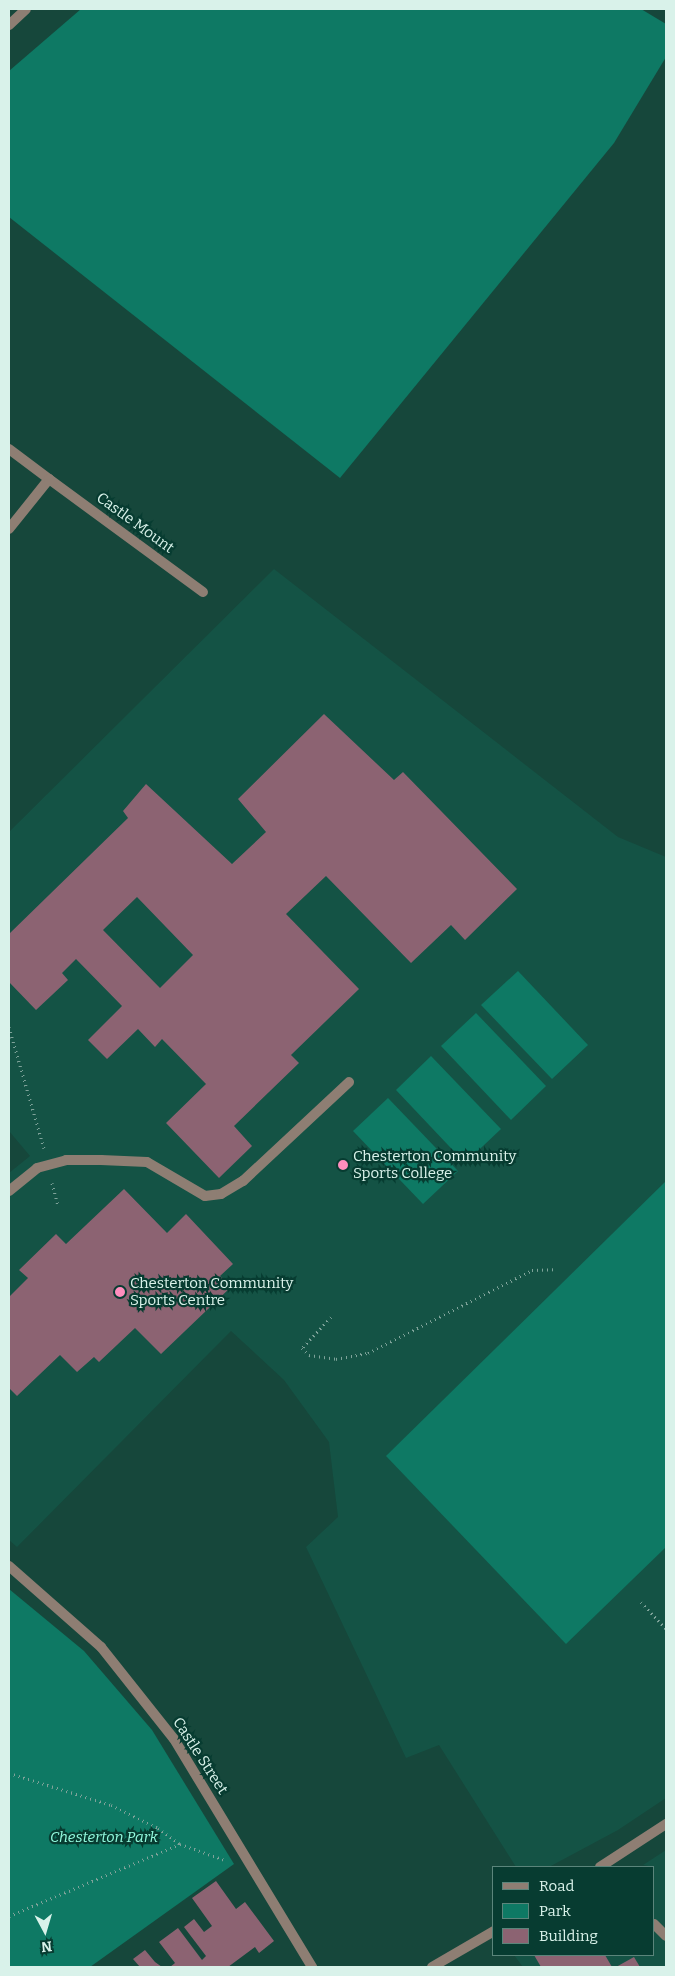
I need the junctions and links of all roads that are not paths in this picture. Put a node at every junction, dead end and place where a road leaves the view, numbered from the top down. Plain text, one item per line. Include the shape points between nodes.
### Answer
1 (26, 9) edge
2 (9, 25) edge
3 (9, 449) edge
4 (49, 479) junction
5 (9, 528) edge
6 (203, 592) dead end
7 (349, 1082) dead end
8 (9, 1192) edge
9 (9, 1566) edge
10 (666, 1824) edge
11 (603, 1866) edge
12 (655, 1925) edge
13 (492, 1932) edge
14 (666, 1936) edge
15 (312, 1967) edge
16 (432, 1967) edge

1 - 2 street
3 - 4 street, Castle Mount
4 - 5 street
4 - 6 street, Castle Mount
7 - 8 street via 243,1181 221,1194 205,1196 147,1162 66,1160 37,1168
9 - 15 street, Castle Street via 101,1647 174,1739
10 - 11 street
12 - 14 street
13 - 16 street

